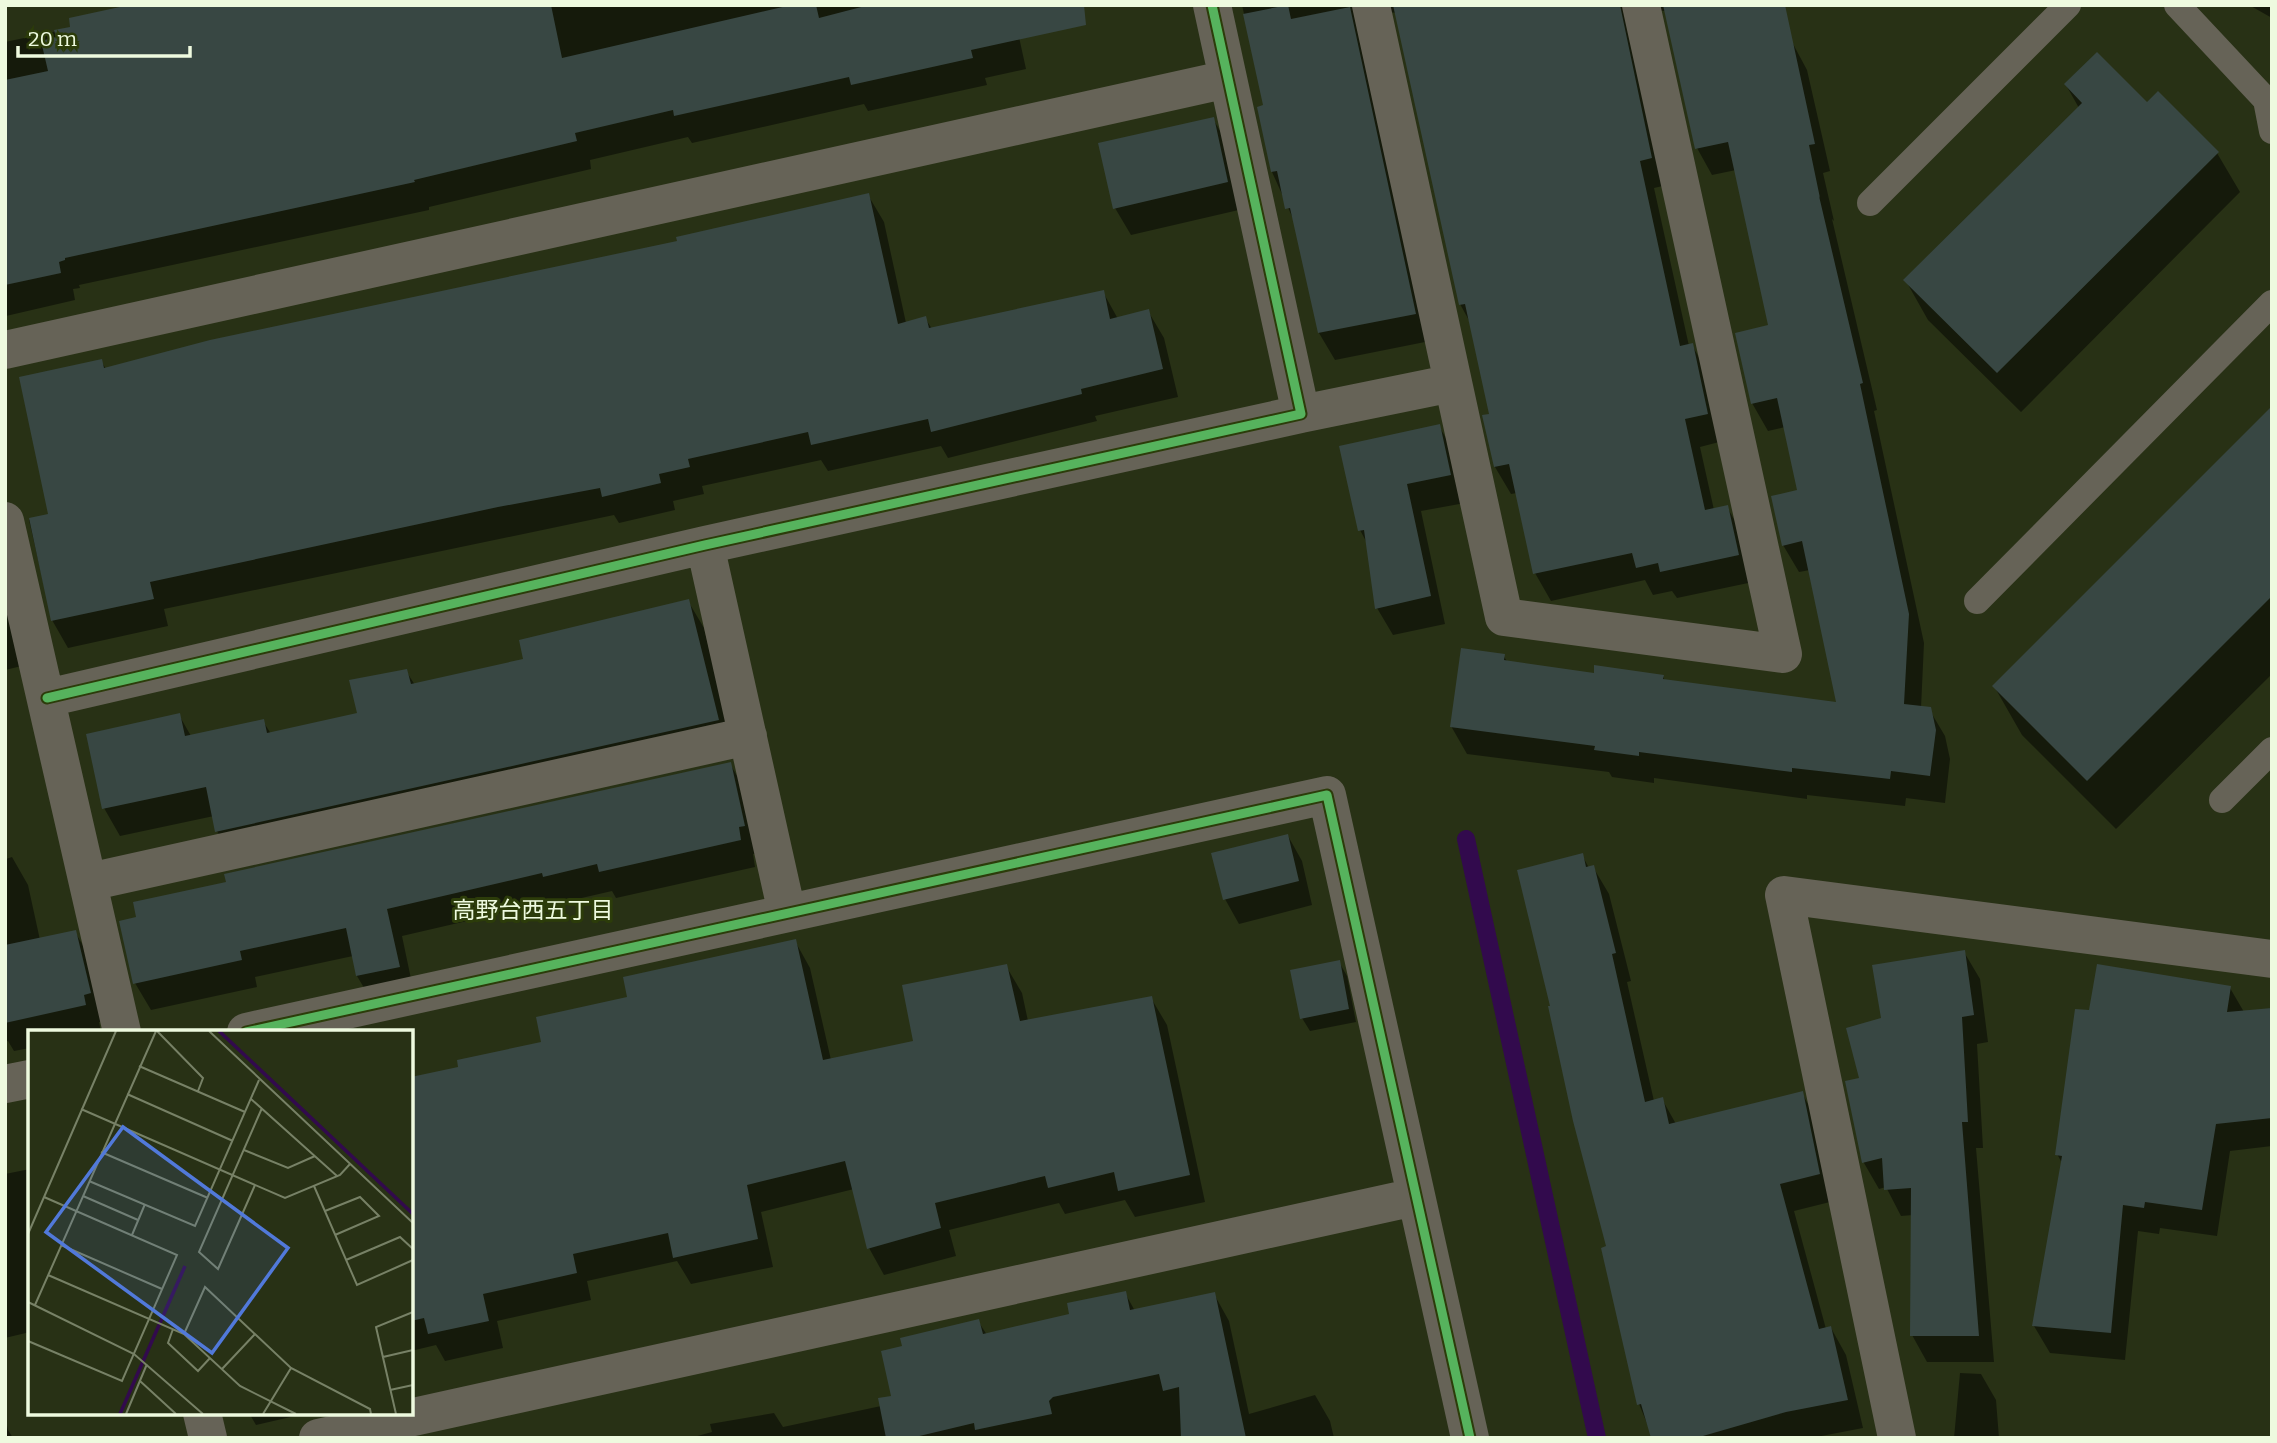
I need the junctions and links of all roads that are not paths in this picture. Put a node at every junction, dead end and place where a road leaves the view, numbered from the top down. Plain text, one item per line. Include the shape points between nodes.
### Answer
1 (1212, 5) edge
2 (1371, 5) edge
3 (1641, 5) edge
4 (2068, 5) edge
5 (2177, 5) edge
6 (1228, 79) junction
7 (2272, 131) edge
8 (1870, 203) dead end
9 (2272, 303) edge
10 (5, 350) edge
11 (1452, 383) junction
12 (1301, 414) junction
13 (5, 520) edge
14 (705, 545) junction
15 (1977, 601) dead end
16 (47, 698) junction
17 (748, 736) junction
18 (2272, 750) edge
19 (2221, 800) dead end
20 (89, 882) junction
21 (787, 913) junction
22 (2272, 959) edge
23 (122, 1030) edge
24 (255, 1030) edge
25 (28, 1079) edge
26 (5, 1084) edge
27 (1415, 1197) junction
28 (202, 1415) edge
29 (208, 1438) edge
30 (318, 1438) edge
31 (1471, 1438) edge
32 (1897, 1438) edge

1 - 6 street
2 - 11 street
3 - 11 street via 1783,654 1504,617
4 - 8 lane
5 - 7 lane via 2266,100
6 - 10 street
6 - 12 street
9 - 15 lane
11 - 12 street
12 - 14 street
13 - 16 street
14 - 16 street
14 - 17 street
16 - 20 street
17 - 20 street
17 - 21 street
18 - 19 lane
20 - 23 street
21 - 24 street
21 - 27 street via 1326,795
22 - 32 street via 1784,895
25 - 26 street
27 - 30 street
27 - 31 street
28 - 29 street

